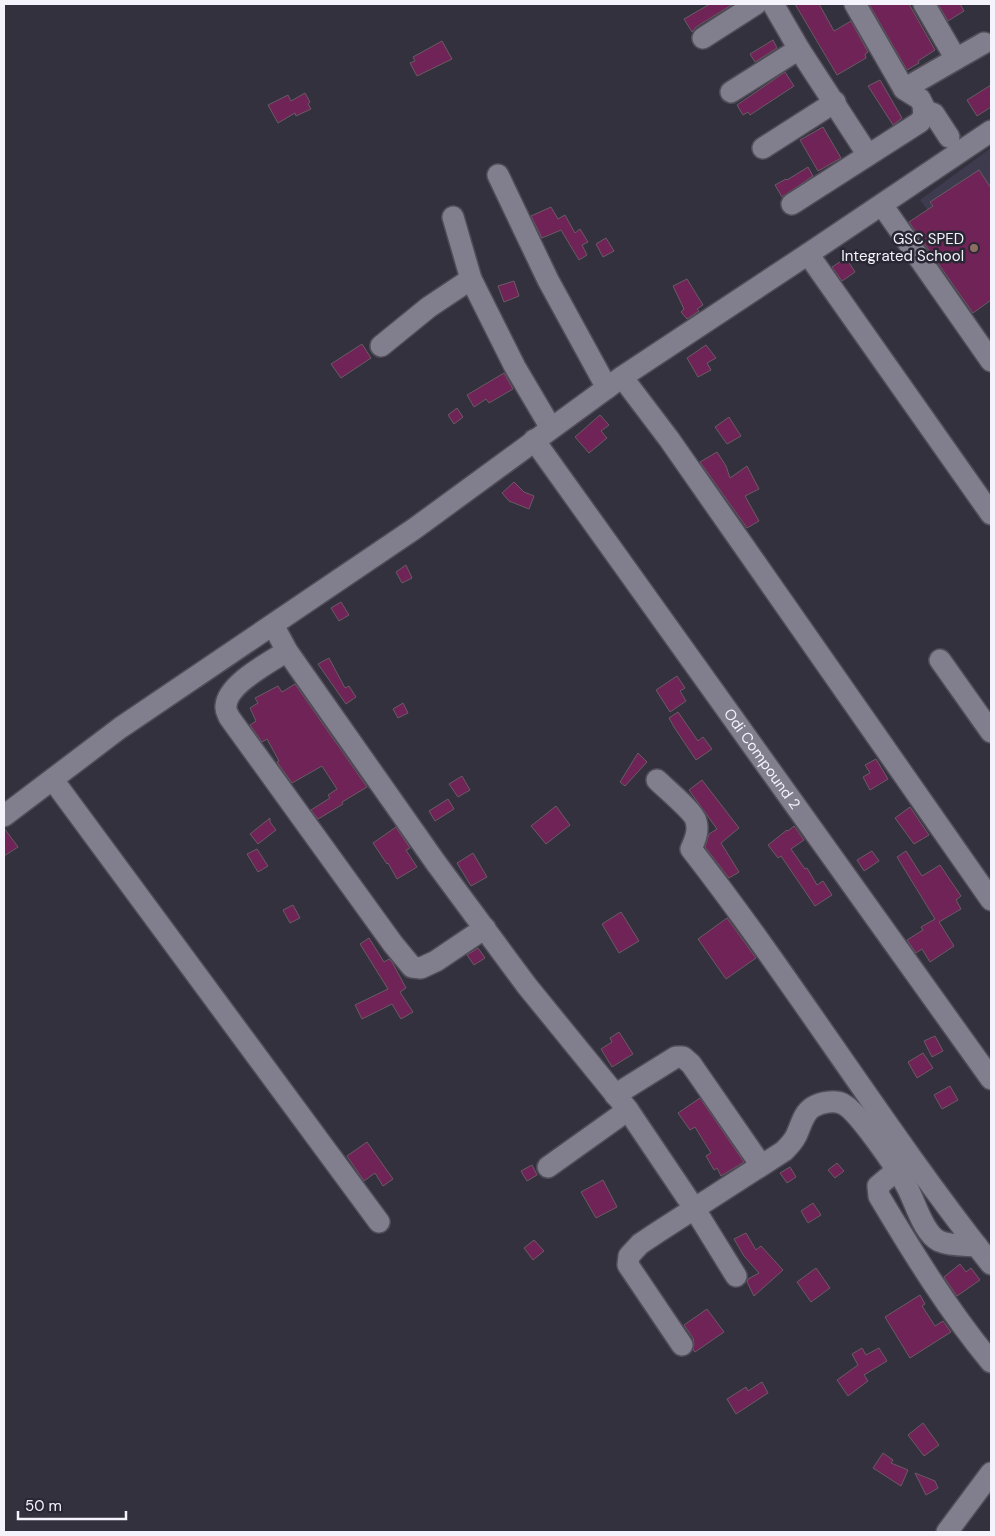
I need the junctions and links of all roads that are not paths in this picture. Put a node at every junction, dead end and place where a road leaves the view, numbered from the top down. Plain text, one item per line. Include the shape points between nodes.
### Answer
1 (756, 4) edge
2 (773, 4) edge
3 (855, 4) edge
4 (924, 4) edge
5 (703, 38) dead end
6 (984, 43) dead end
7 (799, 48) junction
8 (956, 59) junction
9 (904, 89) junction
10 (731, 92) dead end
11 (835, 102) junction
12 (924, 110) junction
13 (991, 131) edge
14 (949, 137) dead end
15 (763, 148) dead end
16 (868, 155) junction
17 (498, 175) dead end
18 (792, 204) dead end
19 (882, 205) junction
20 (453, 217) dead end
21 (808, 254) junction
22 (471, 279) junction
23 (381, 346) dead end
24 (991, 361) edge
25 (615, 382) junction
26 (551, 428) junction
27 (534, 440) junction
28 (991, 514) edge
29 (272, 625) junction
30 (287, 651) junction
31 (940, 660) dead end
32 (991, 732) edge
33 (53, 780) junction
34 (657, 780) dead end
35 (4, 816) edge
36 (991, 900) edge
37 (486, 928) junction
38 (991, 1079) edge
39 (621, 1102) junction
40 (762, 1165) junction
41 (548, 1167) dead end
42 (902, 1178) junction
43 (937, 1192) junction
44 (694, 1208) junction
45 (379, 1222) dead end
46 (977, 1246) junction
47 (991, 1264) edge
48 (736, 1276) dead end
49 (682, 1345) dead end
50 (991, 1362) edge
51 (991, 1473) edge
52 (947, 1532) edge

1 - 5 street
2 - 7 street
3 - 9 street
4 - 8 street
6 - 8 street
7 - 10 street
7 - 11 street
8 - 9 street
9 - 12 street via 920,99
11 - 15 street
11 - 16 street
12 - 14 street via 934,114
12 - 16 street via 920,122
13 - 19 street
16 - 18 street
17 - 25 street via 548,280
19 - 21 street
19 - 24 street
20 - 22 street
21 - 25 street
21 - 28 street
22 - 23 street via 429,307
22 - 26 street via 515,368
25 - 26 street
25 - 36 street via 668,439
26 - 27 street
27 - 29 street via 414,529
27 - 38 street, Odi Compound 2
29 - 30 street
29 - 33 street via 120,728
30 - 37 street
30 - 37 street via 239,684 228,698 225,708 229,717 412,967 421,968 436,961
31 - 32 street
33 - 35 street
33 - 45 street
34 - 43 street via 696,820 697,835 691,849 770,954
37 - 39 street via 527,986
39 - 40 street via 676,1057 683,1057
39 - 41 street
39 - 44 street
40 - 42 street via 790,1145 807,1112 830,1102 841,1103 849,1107
40 - 44 street
42 - 43 street
42 - 46 street via 930,1232 939,1241
42 - 50 street via 878,1186 879,1196 942,1297
43 - 46 street
44 - 48 street
44 - 49 street via 640,1244 628,1256 628,1265
46 - 47 street
51 - 52 street

